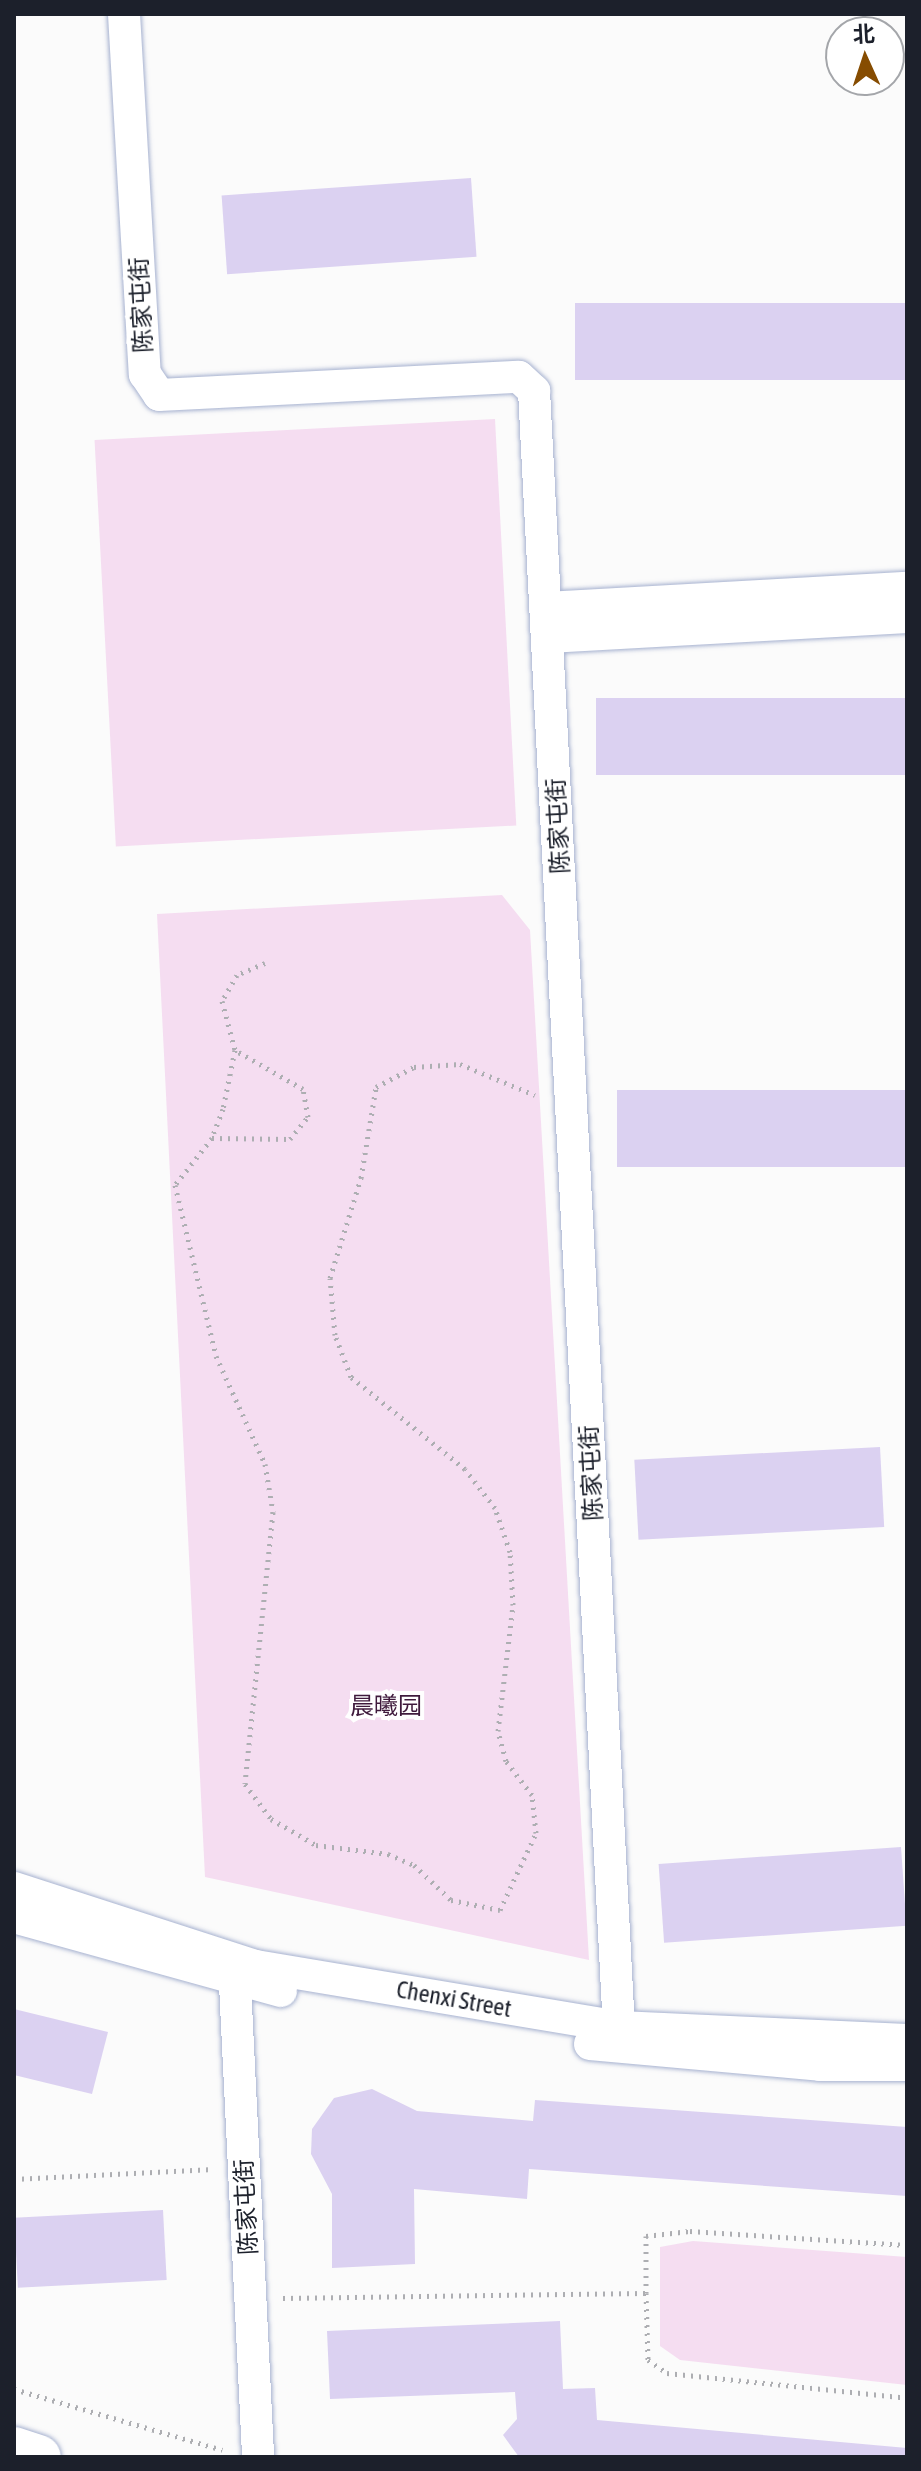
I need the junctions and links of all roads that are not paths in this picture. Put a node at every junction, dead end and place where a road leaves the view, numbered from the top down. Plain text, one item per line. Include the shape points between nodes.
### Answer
1 (124, 14) edge
2 (907, 588) edge
3 (907, 617) edge
4 (547, 623) junction
5 (14, 1888) edge
6 (14, 1917) edge
7 (245, 1973) junction
8 (619, 2027) junction
9 (907, 2040) edge
10 (907, 2065) edge
11 (14, 2449) edge
12 (245, 2455) edge
13 (39, 2457) edge
14 (277, 2457) edge

1 - 4 street, 陈家屯街 via 145,374 159,395 519,377 534,391
2 - 4 street
3 - 4 street
4 - 8 street, 陈家屯街
5 - 7 street, Chenxi Street
6 - 7 street, Chenxi Street
7 - 8 street, Chenxi Street
7 - 10 street, Chenxi Street via 626,2050
7 - 12 street, 陈家屯街
7 - 14 street, 陈家屯街
8 - 9 street, Chenxi Street
11 - 13 main road

